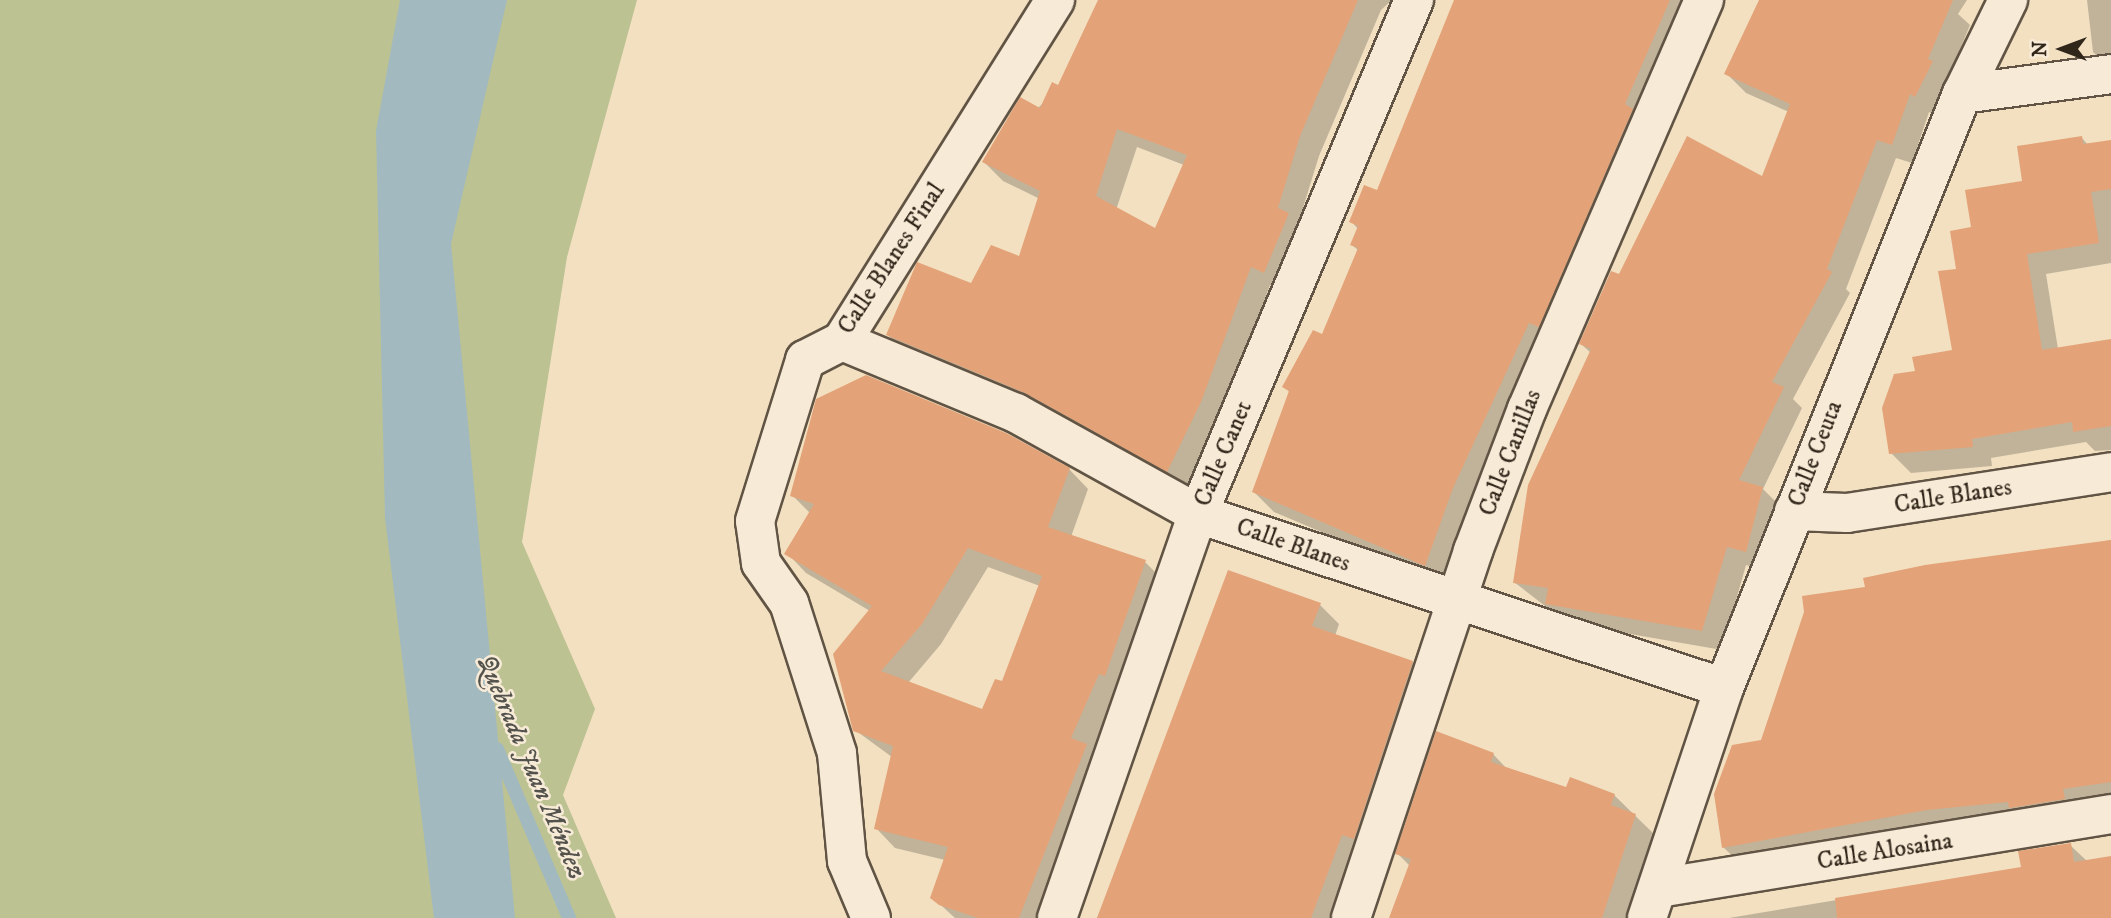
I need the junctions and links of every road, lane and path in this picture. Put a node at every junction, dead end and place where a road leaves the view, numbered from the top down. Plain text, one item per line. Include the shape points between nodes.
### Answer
1 (1055, 0) edge
2 (1415, 0) edge
3 (1704, 0) edge
4 (2008, 0) edge
5 (2111, 74) edge
6 (1962, 94) junction
7 (842, 341) junction
8 (2111, 472) edge
9 (1794, 511) junction
10 (1198, 514) junction
11 (1457, 601) junction
12 (1724, 688) junction
13 (2111, 814) edge
14 (1653, 903) edge
15 (871, 918) edge
16 (1057, 918) edge
17 (1351, 918) edge

1 - 7 street, Calle Blanes Final
2 - 10 street, Calle Canet
3 - 11 street, Calle Canillas via 1527,409
4 - 6 street, Calle Ceuta
5 - 6 street
6 - 9 street, Calle Ceuta
7 - 10 street, Calle Blanes via 1016,413
7 - 15 street, Calle Blanes Final via 804,360 755,521 761,563 789,603 836,752 847,861
8 - 9 street, Calle Blanes via 1847,513
9 - 12 street, Calle Ceuta
10 - 11 street, Calle Blanes
10 - 16 street, Calle Canet
11 - 12 street, Calle Blanes
11 - 17 street, Calle Canillas
12 - 14 street, Calle Ceuta
13 - 14 street, Calle Alosaina

